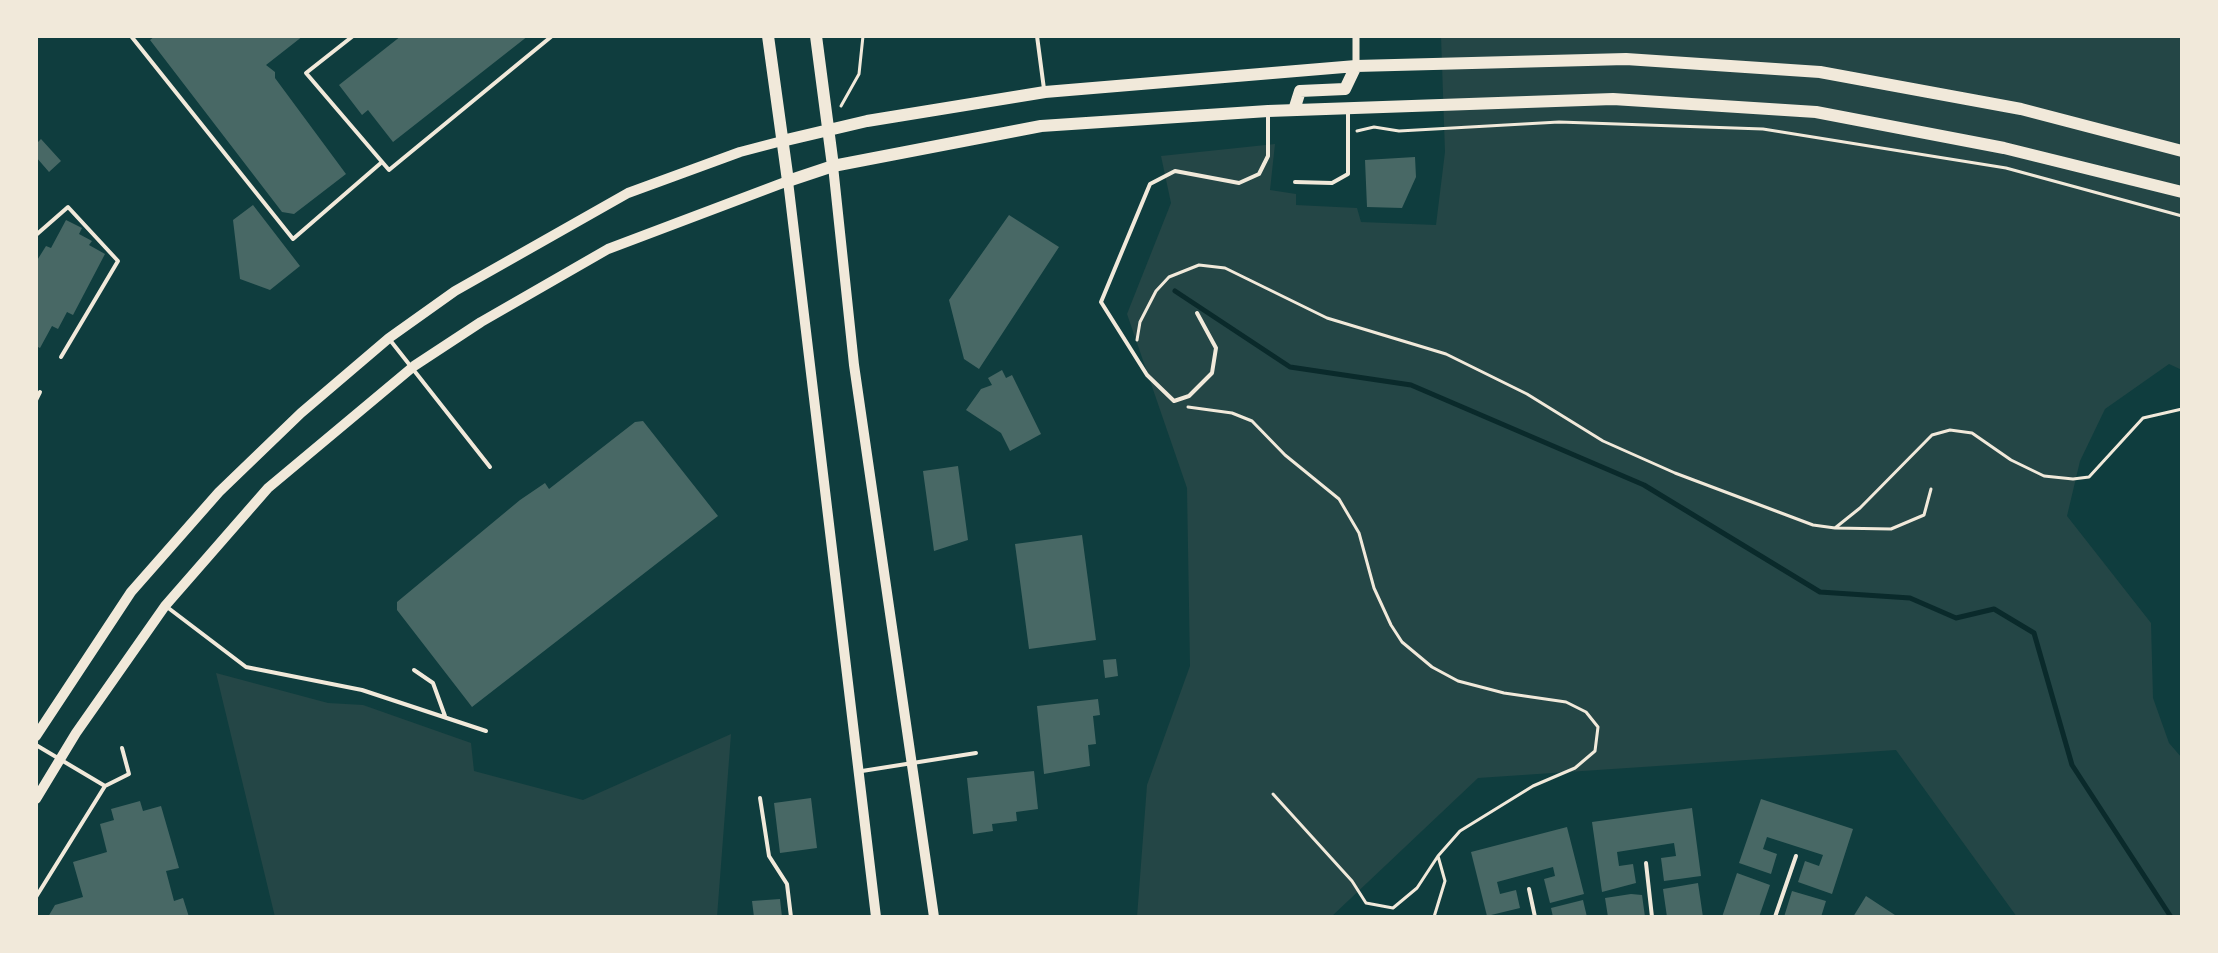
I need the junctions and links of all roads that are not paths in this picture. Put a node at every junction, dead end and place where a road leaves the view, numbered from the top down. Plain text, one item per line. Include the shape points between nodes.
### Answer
1 (131, 36) edge
2 (353, 36) edge
3 (552, 36) edge
4 (768, 36) edge
5 (816, 36) edge
6 (1037, 36) edge
7 (1356, 36) edge
8 (1356, 66) junction
9 (1045, 92) junction
10 (1348, 108) junction
11 (1294, 110) junction
12 (1268, 111) junction
13 (828, 130) junction
14 (782, 141) junction
15 (2182, 151) edge
16 (382, 162) junction
17 (833, 166) junction
18 (788, 181) junction
19 (1295, 182) dead end
20 (2182, 192) edge
21 (36, 235) edge
22 (1197, 313) dead end
23 (389, 338) junction
24 (61, 357) dead end
25 (414, 366) junction
26 (40, 392) dead end
27 (36, 400) edge
28 (490, 467) dead end
29 (165, 606) junction
30 (414, 670) dead end
31 (445, 716) junction
32 (486, 731) dead end
33 (36, 736) edge
34 (36, 745) edge
35 (122, 748) dead end
36 (976, 753) dead end
37 (61, 758) junction
38 (912, 763) junction
39 (859, 772) junction
40 (105, 786) junction
41 (760, 798) dead end
42 (36, 799) edge
43 (1796, 856) dead end
44 (1646, 863) dead end
45 (1529, 889) dead end
46 (36, 897) edge
47 (791, 917) edge
48 (876, 917) edge
49 (934, 917) edge
50 (1535, 917) edge
51 (1652, 917) edge
52 (1775, 917) edge

1 - 16 lane via 293,239
2 - 16 lane via 306,73
3 - 16 lane via 389,170
4 - 14 highway
5 - 13 highway
6 - 9 lane
7 - 8 street
8 - 9 highway
8 - 11 highway via 1345,89 1300,91
8 - 15 highway via 1626,59 1820,72 2021,109
9 - 13 highway
10 - 11 highway
10 - 19 lane via 1348,174 1341,181
10 - 20 highway via 1613,99 1816,112 2004,148
11 - 12 highway
12 - 17 highway via 1041,126
12 - 22 lane via 1268,156 1259,174 1239,183 1175,171 1150,184 1101,302 1147,375 1174,401 1189,396 1212,373 1216,348
13 - 14 highway
13 - 17 highway
14 - 18 highway
14 - 23 main road via 628,193 455,291
17 - 18 highway
17 - 38 main road via 854,365
18 - 25 main road via 608,249
18 - 39 main road
21 - 24 lane via 68,207 118,261
23 - 25 lane
23 - 33 main road via 301,413 200,514 131,592
25 - 28 lane
25 - 29 main road via 268,488
26 - 27 lane
29 - 31 lane via 246,667 362,690
29 - 37 main road
30 - 31 lane via 433,683
31 - 32 lane
34 - 37 lane
35 - 40 lane via 129,774
36 - 38 lane
37 - 40 lane
37 - 42 main road
38 - 39 lane
38 - 49 main road
39 - 48 main road
40 - 46 lane
41 - 47 lane via 769,856 787,884
43 - 52 lane
44 - 51 lane
45 - 50 lane

